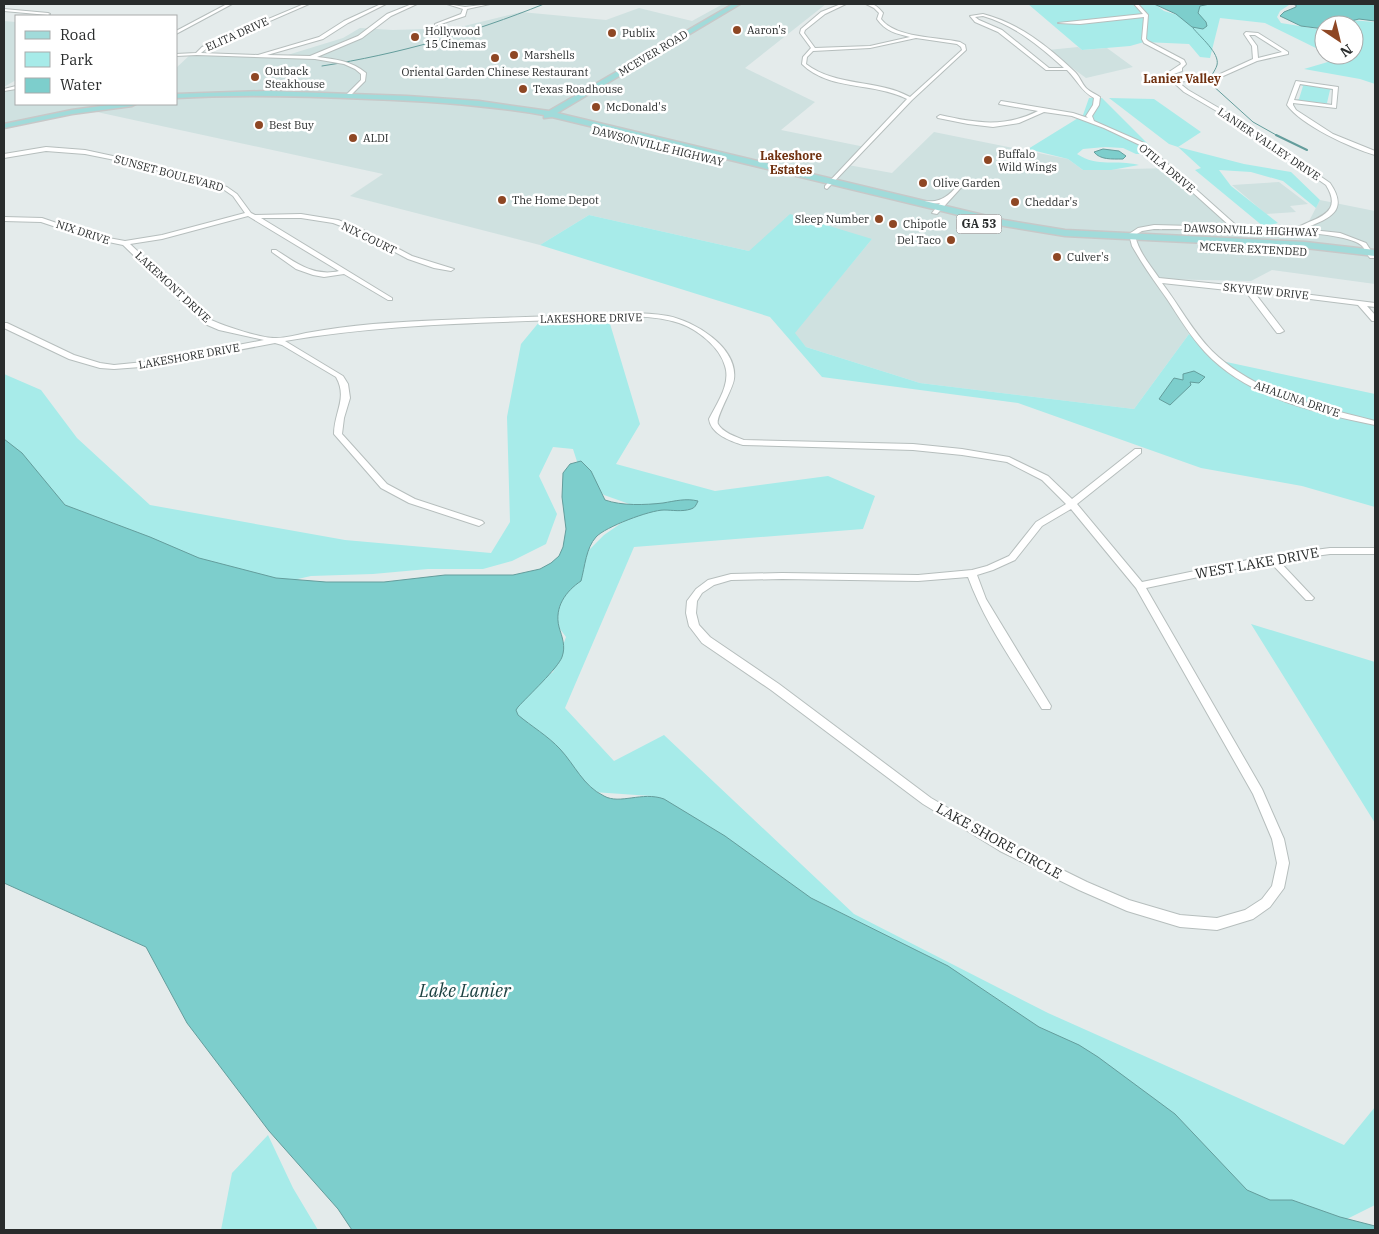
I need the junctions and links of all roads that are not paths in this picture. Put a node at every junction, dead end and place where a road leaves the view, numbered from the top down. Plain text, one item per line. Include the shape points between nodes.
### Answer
1 (230, 4) edge
2 (307, 4) edge
3 (384, 4) edge
4 (415, 4) edge
5 (449, 4) edge
6 (486, 4) edge
7 (728, 4) edge
8 (737, 4) edge
9 (844, 4) edge
10 (868, 4) edge
11 (1136, 4) edge
12 (465, 8) junction
13 (4, 10) edge
14 (48, 14) dead end
15 (1146, 14) junction
16 (1060, 23) dead end
17 (437, 25) dead end
18 (178, 32) edge
19 (917, 37) junction
20 (812, 50) junction
21 (646, 52) junction
22 (197, 54) junction
23 (178, 55) edge
24 (258, 56) junction
25 (309, 58) junction
26 (1255, 60) junction
27 (1068, 69) junction
28 (622, 72) junction
29 (1174, 81) junction
30 (348, 96) junction
31 (178, 98) edge
32 (178, 98) edge
33 (910, 99) junction
34 (1291, 101) junction
35 (1001, 103) dead end
36 (101, 105) edge
37 (124, 105) edge
38 (1044, 110) junction
39 (542, 115) junction
40 (940, 117) dead end
41 (1092, 122) junction
42 (4, 124) edge
43 (1375, 153) edge
44 (4, 156) edge
45 (966, 179) dead end
46 (829, 185) junction
47 (949, 199) junction
48 (913, 203) junction
49 (938, 211) junction
50 (252, 215) junction
51 (4, 219) edge
52 (1237, 229) junction
53 (1295, 230) junction
54 (1133, 241) junction
55 (125, 243) junction
56 (274, 251) dead end
57 (1373, 255) edge
58 (451, 269) dead end
59 (344, 272) junction
60 (1157, 280) junction
61 (1248, 289) junction
62 (390, 299) dead end
63 (1360, 303) junction
64 (1375, 305) edge
65 (1375, 319) edge
66 (4, 325) edge
67 (1280, 331) dead end
68 (276, 340) junction
69 (1375, 423) edge
70 (1138, 451) dead end
71 (1072, 504) junction
72 (479, 522) dead end
73 (1375, 551) edge
74 (1272, 558) junction
75 (972, 573) junction
76 (1140, 586) junction
77 (1309, 598) dead end
78 (1046, 706) dead end

1 - 18 street
2 - 22 street, ELITA DRIVE via 204,48
3 - 24 street via 321,38
4 - 25 street via 389,14 360,37
5 - 12 street
6 - 12 street
7 - 21 main road, MCEVER ROAD
8 - 28 main road, MCEVER ROAD
9 - 20 street via 823,13 803,29
10 - 19 street via 881,13 879,19 884,26
11 - 15 street
12 - 17 street via 463,15
13 - 14 street
15 - 16 street
15 - 29 street via 1144,39 1184,64 1171,72
19 - 20 street via 870,47
19 - 33 street via 953,42 964,48
20 - 33 street via 804,60 813,71 844,81 890,89
21 - 28 main road via 622,68
21 - 39 main road, MCEVER ROAD
22 - 23 street
22 - 24 street, ELITA DRIVE
24 - 25 street, ELITA DRIVE
25 - 30 street, ELITA DRIVE via 338,60 359,67 364,80
26 - 26 street via 1253,40 1248,33 1256,34 1286,53
26 - 29 street via 1219,76
27 - 27 street via 1020,31 988,16 972,16 976,21 1000,31 1048,69
27 - 41 street via 1084,88 1097,97 1089,116
28 - 39 main road, MCEVER ROAD
29 - 53 street, LANIER VALLEY DRIVE via 1320,178 1335,192 1337,200 1328,215
30 - 32 main road, DAWSONVILLE HIGHWAY via 257,93
30 - 39 main road, DAWSONVILLE HIGHWAY via 465,102
31 - 39 main road, DAWSONVILLE HIGHWAY via 264,96 388,101
33 - 46 street
34 - 34 street via 1298,82 1336,88 1334,107
34 - 43 street via 1294,110 1331,135
35 - 38 street, OTILA DRIVE
36 - 42 main road
37 - 42 main road
38 - 40 street via 1019,122 989,126
38 - 41 street, OTILA DRIVE
39 - 46 main road, DAWSONVILLE HIGHWAY / GA 53
41 - 52 street, OTILA DRIVE via 1151,150
44 - 50 street, SUNSET BOULEVARD via 64,149 96,153 225,188
45 - 47 street
46 - 48 main road, DAWSONVILLE HIGHWAY / GA 53
46 - 49 main road, DAWSONVILLE HIGHWAY / GA 53
47 - 48 street
47 - 49 street
48 - 49 main road, DAWSONVILLE HIGHWAY / GA 53
49 - 54 main road, DAWSONVILLE HIGHWAY / GA 53 via 964,221 1044,235
50 - 55 street, NIX DRIVE
50 - 58 street, NIX COURT via 336,221 397,252 432,266
50 - 59 street, SUNSET BOULEVARD
51 - 55 street, NIX DRIVE via 42,220 91,237
52 - 53 street, DAWSONVILLE HIGHWAY
52 - 54 street, DAWSONVILLE HIGHWAY via 1146,228 1134,232
53 - 57 street, DAWSONVILLE HIGHWAY via 1347,236 1364,244
54 - 57 main road, MCEVER EXTENDED / GA 53
54 - 60 street, AHALUNA DRIVE
55 - 68 street, LAKEMONT DRIVE via 208,322
56 - 59 street via 310,273 327,276
59 - 62 street, SUNSET BOULEVARD
60 - 61 street, SKYVIEW DRIVE
60 - 69 street, AHALUNA DRIVE via 1208,352 1240,378 1283,396
61 - 63 street, SKYVIEW DRIVE
61 - 67 street
63 - 64 street, SKYVIEW DRIVE
63 - 65 street
66 - 68 street, LAKESHORE DRIVE via 88,363 112,367 157,363
68 - 71 street, LAKESHORE DRIVE via 400,324 624,316 672,320 701,333 729,365 728,388 713,419 714,425 733,440 913,447 988,455 1032,470
68 - 72 street, LAKEMONT DRIVE via 339,376 347,398 338,434 384,486 412,501
70 - 71 street
71 - 75 street, LAKE SHORE CIRCLE via 1039,524 1012,558
71 - 76 street, LAKE SHORE CIRCLE
73 - 74 street, WEST LAKE DRIVE via 1330,551
74 - 76 street, WEST LAKE DRIVE
74 - 77 street
75 - 76 street, LAKE SHORE CIRCLE via 910,578 731,577 711,582 699,591 692,601 691,613 694,626 706,640 927,801 971,828 1083,886 1127,904 1180,921 1217,924 1248,915 1266,903 1278,888 1283,862 1278,839 1258,792
75 - 78 street via 981,599

